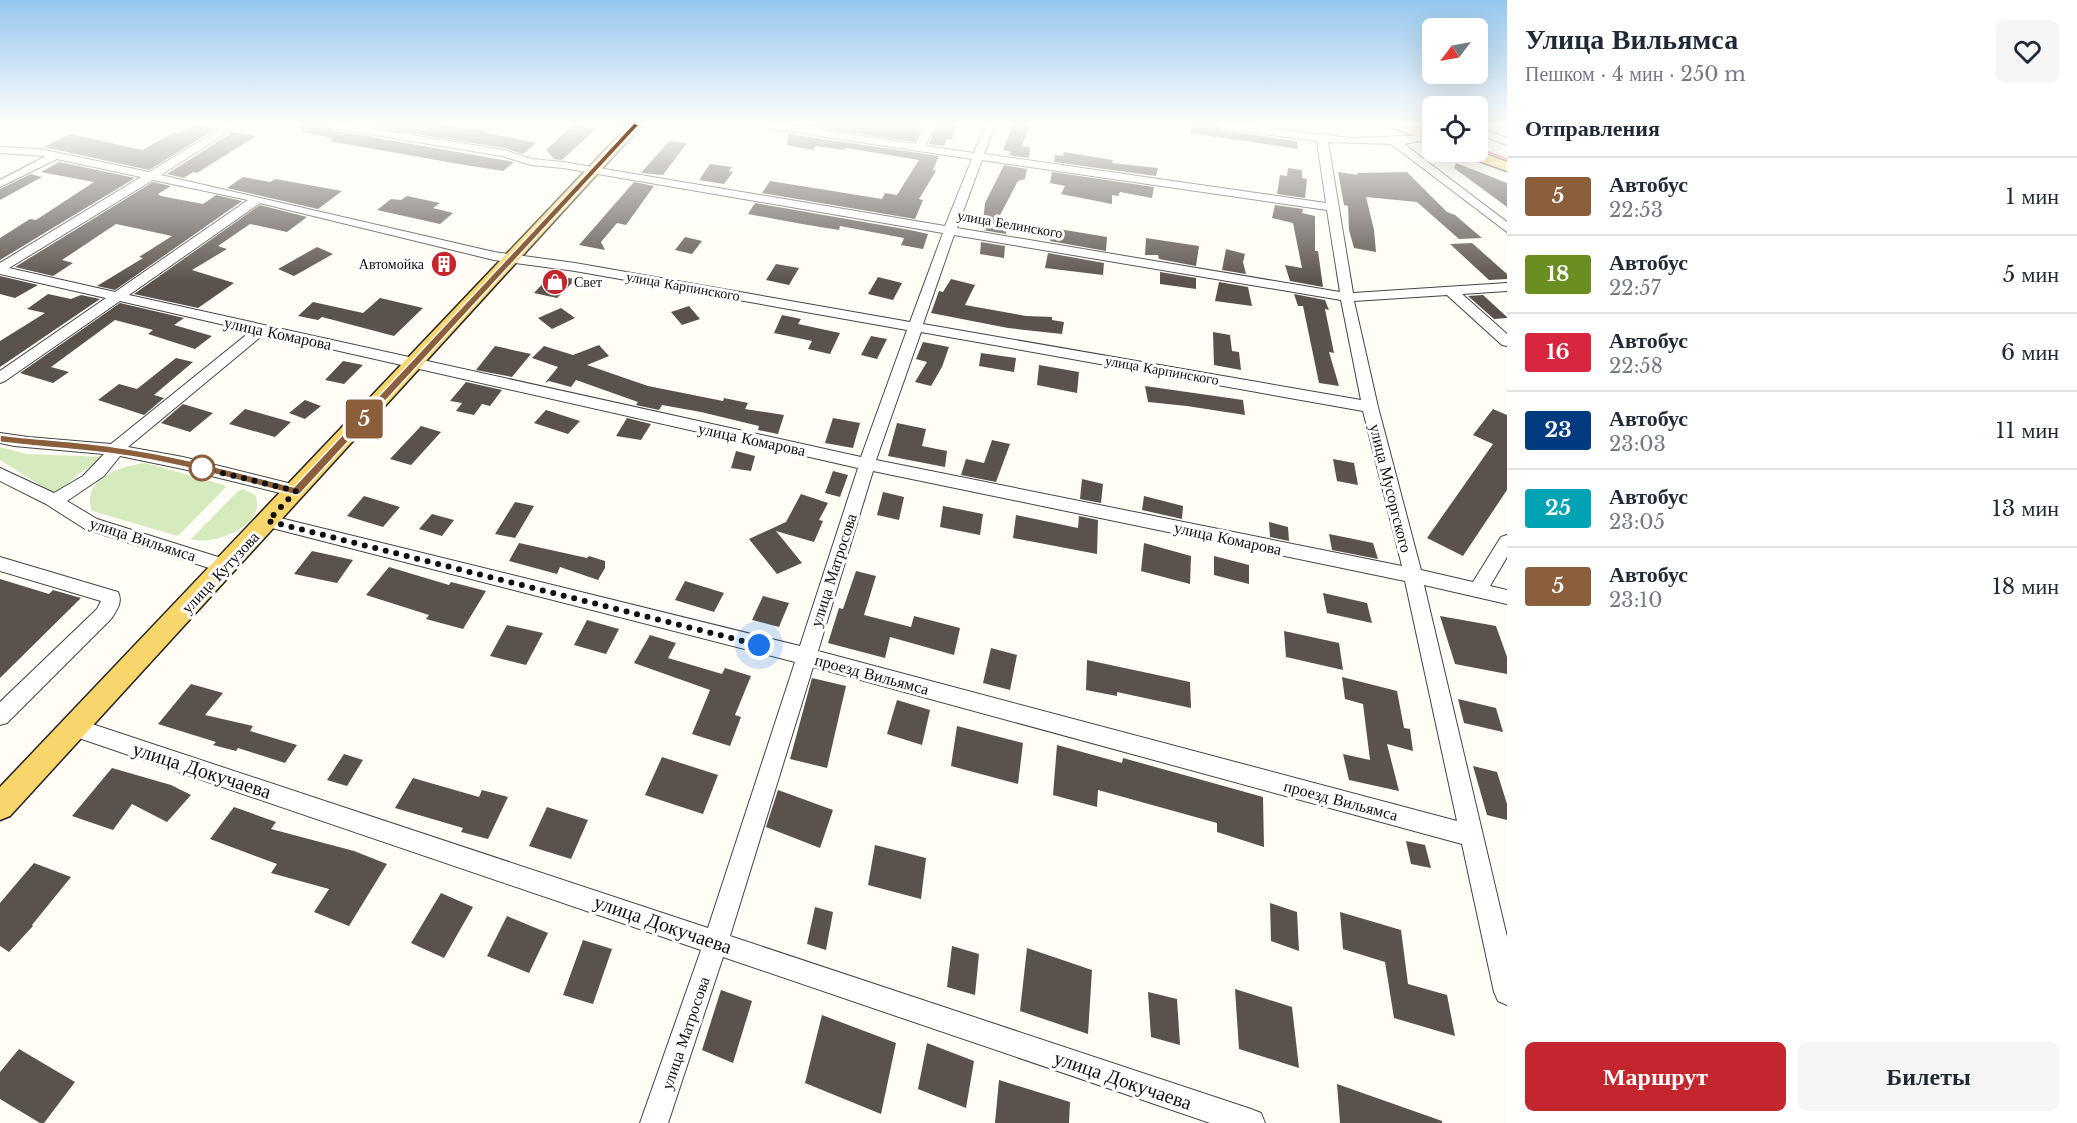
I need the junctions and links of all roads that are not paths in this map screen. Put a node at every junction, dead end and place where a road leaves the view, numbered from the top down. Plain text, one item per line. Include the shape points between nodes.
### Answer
1 (147, 177) edge
2 (149, 177) edge
3 (587, 177) edge
4 (632, 177) edge
5 (970, 177) edge
6 (1127, 177) edge
7 (1328, 177) edge
8 (1441, 177) edge
9 (258, 199) junction
10 (1332, 207) junction
11 (1507, 228) edge
12 (950, 229) junction
13 (512, 258) junction
14 (0, 269) edge
15 (1507, 288) edge
16 (1450, 290) junction
17 (116, 296) junction
18 (1347, 297) junction
19 (916, 327) junction
20 (260, 330) junction
21 (1507, 342) edge
22 (415, 365) junction
23 (0, 378) edge
24 (1370, 407) junction
25 (0, 438) edge
26 (114, 450) junction
27 (152, 457) junction
28 (867, 464) junction
29 (0, 474) edge
30 (296, 491) junction
31 (52, 500) junction
32 (79, 517) junction
33 (268, 521) junction
34 (1507, 542) edge
35 (0, 564) edge
36 (225, 566) junction
37 (1413, 575) junction
38 (1478, 590) junction
39 (1507, 597) edge
40 (805, 656) junction
41 (0, 716) edge
42 (74, 727) junction
43 (0, 807) edge
44 (1473, 836) junction
45 (716, 942) junction
46 (1507, 992) edge
47 (654, 1123) edge
48 (1251, 1123) edge

1 - 14 street
2 - 9 street, улица Карпинского
3 - 13 main road, улица Кутузова
4 - 12 street, улица Белинского
5 - 12 street, улица Матросова
6 - 10 street
7 - 10 street, улица Мусоргского
8 - 11 street
9 - 13 street, улица Карпинского
9 - 17 street
10 - 18 street, улица Мусоргского
12 - 18 street, улица Белинского
12 - 19 street, улица Матросова
13 - 19 street, улица Карпинского
13 - 22 main road, улица Кутузова
14 - 17 street, улица Комарова
15 - 16 street, улица Белинского
16 - 18 street, улица Белинского
16 - 21 street
17 - 20 street, улица Комарова
17 - 23 street
18 - 24 street, улица Мусоргского
19 - 24 street, улица Карпинского
19 - 28 street, улица Матросова
20 - 22 street, улица Комарова
20 - 26 street
22 - 28 street, улица Комарова
22 - 30 main road, улица Кутузова
24 - 37 street, улица Мусоргского
25 - 26 street
26 - 27 street
26 - 31 street via 111,460 77,489
27 - 30 street
27 - 32 street via 115,467 92,482 80,500
28 - 37 street, улица Комарова
28 - 40 street, улица Матросова
29 - 31 street, улица Вильямса
30 - 33 main road, улица Кутузова
31 - 32 street, улица Вильямса
32 - 36 street, улица Вильямса
33 - 36 main road, улица Кутузова
33 - 40 street, проезд Вильямса
34 - 38 street
35 - 41 street via 111,597 104,614
36 - 42 main road, улица Кутузова
37 - 38 street, улица Комарова
37 - 44 street, улица Мусоргского
38 - 39 street, улица Комарова
40 - 44 street, проезд Вильямса
40 - 45 street, улица Матросова
42 - 43 main road, улица Кутузова
42 - 45 street, улица Докучаева
44 - 46 street, улица Мусоргского
45 - 47 street, улица Матросова
45 - 48 street, улица Докучаева

